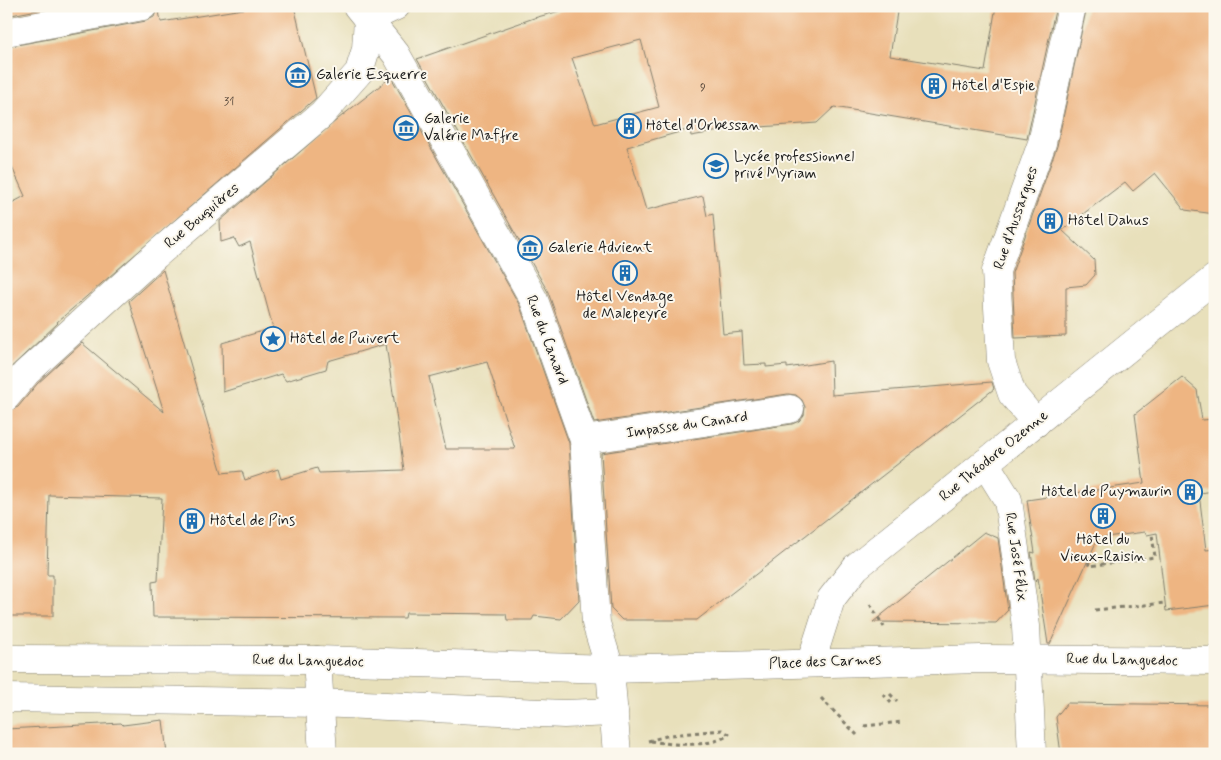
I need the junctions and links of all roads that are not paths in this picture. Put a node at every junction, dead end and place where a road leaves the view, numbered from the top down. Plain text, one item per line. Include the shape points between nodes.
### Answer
1 (143, 6) edge
2 (396, 6) edge
3 (1072, 6) edge
4 (363, 13) edge
5 (6, 32) edge
6 (1215, 278) edge
7 (6, 397) edge
8 (790, 409) dead end
9 (1036, 423) junction
10 (584, 440) junction
11 (985, 463) junction
12 (1029, 658) junction
13 (6, 659) edge
14 (317, 660) junction
15 (1215, 661) edge
16 (811, 662) junction
17 (610, 668) junction
18 (6, 698) edge
19 (319, 703) junction
20 (614, 712) junction
21 (323, 754) edge
22 (618, 754) edge
23 (1032, 754) edge

1 - 5 street
2 - 4 street
3 - 9 street, Rue d'Aussargues via 1042,143 996,271 1001,361 1012,394
4 - 7 street, Rue Bouquières via 366,49 359,72 322,114 156,255 26,374
4 - 10 street, Rue du Canard via 396,54 534,300
6 - 9 street, Rue Théodore Ozenne
8 - 10 street, Impasse du Canard
9 - 11 street, Rue Théodore Ozenne
10 - 17 street, Rue du Canard via 596,623
11 - 12 street, Rue José Félix via 1008,500
11 - 16 street, Rue Théodore Ozenne via 856,566 830,599
12 - 15 street, Rue du Languedoc
12 - 16 street, Place des Carmes
12 - 23 street
13 - 14 street, Rue du Languedoc
14 - 17 street, Rue du Languedoc
14 - 19 street
16 - 17 street, Place des Carmes
17 - 20 street
18 - 19 street
19 - 20 street via 547,714
19 - 21 street
20 - 22 street

